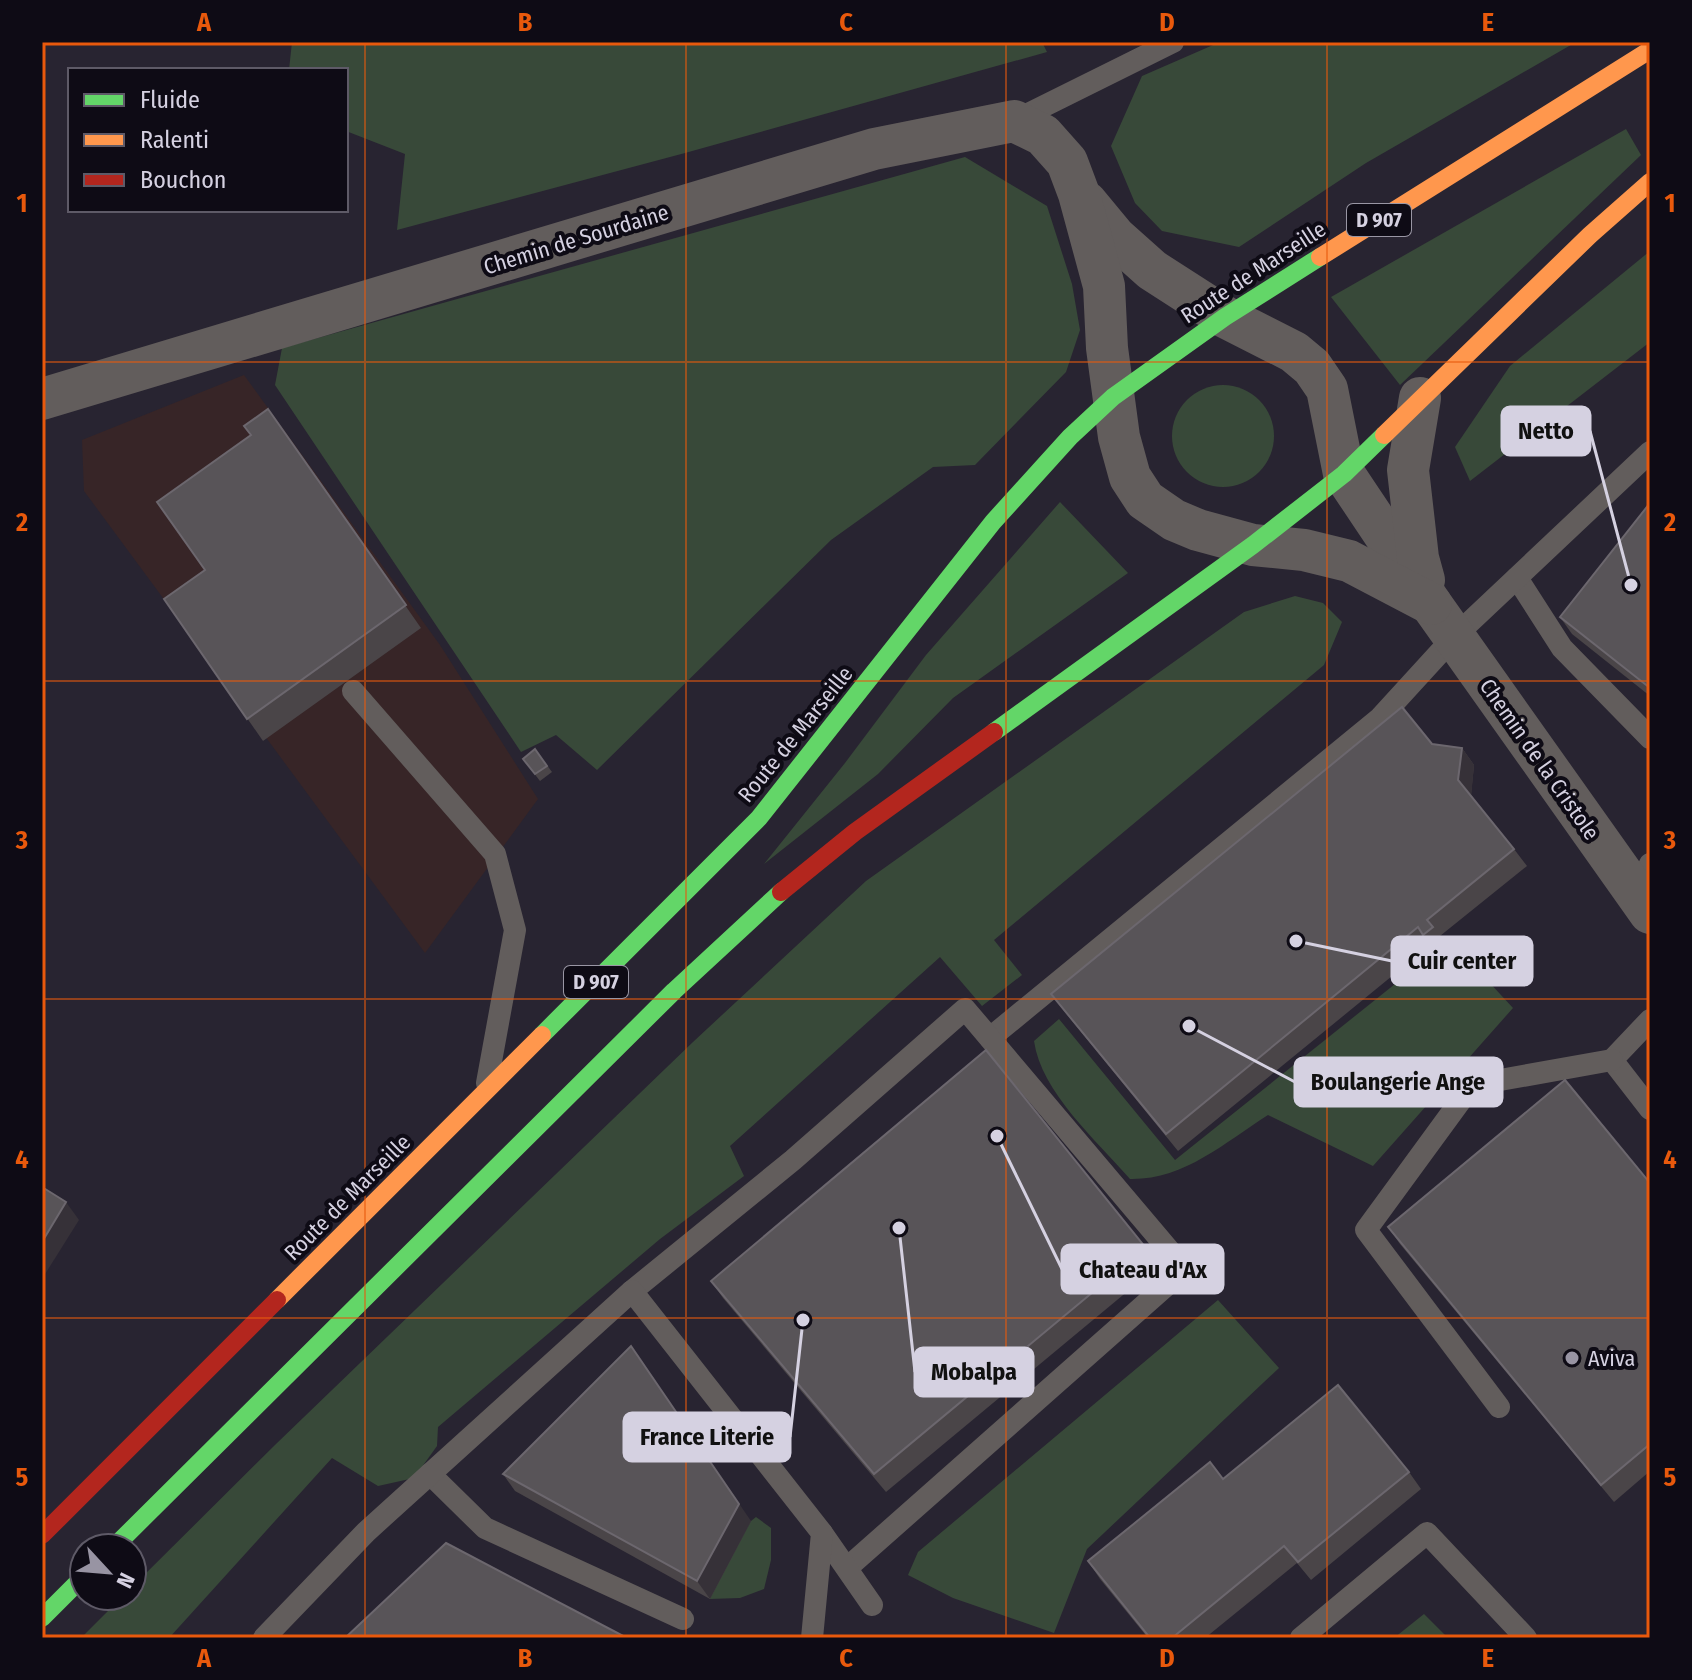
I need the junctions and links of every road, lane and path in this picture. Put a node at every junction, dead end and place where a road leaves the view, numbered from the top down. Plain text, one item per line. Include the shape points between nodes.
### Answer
1 (1173, 42) edge
2 (1650, 50) edge
3 (1014, 121) junction
4 (1650, 182) edge
5 (1079, 194) junction
6 (1225, 317) junction
7 (1113, 397) junction
8 (1420, 398) junction
9 (42, 399) edge
10 (1650, 452) edge
11 (1344, 474) junction
12 (1253, 545) junction
13 (1517, 578) junction
14 (1442, 621) junction
15 (353, 691) edge
16 (1650, 738) edge
17 (1645, 890) edge
18 (1650, 1020) edge
19 (990, 1038) junction
20 (1612, 1060) junction
21 (486, 1093) junction
22 (1650, 1109) edge
23 (632, 1291) junction
24 (1499, 1407) dead end
25 (430, 1474) junction
26 (129, 1532) edge
27 (822, 1533) junction
28 (42, 1535) edge
29 (847, 1568) junction
30 (68, 1592) edge
31 (872, 1605) dead end
32 (42, 1618) edge
33 (683, 1619) dead end
34 (264, 1638) edge
35 (812, 1638) edge
36 (1301, 1638) edge
37 (1526, 1638) edge

1 - 3 lane
2 - 6 main road, Route de Marseille / D 907
3 - 5 street via 1043,135 1067,162
3 - 9 street, Chemin de Sourdaine via 874,149
4 - 8 main road, D 907
5 - 6 street via 1152,270
5 - 7 street via 1104,286
6 - 7 main road, Route de Marseille / D 907
6 - 11 street via 1281,344 1312,367 1327,389
7 - 12 street via 1130,477 1145,500 1174,520
7 - 21 main road, Route de Marseille / D 907 via 993,522 759,818
8 - 11 main road, D 907
8 - 14 street via 1408,470 1418,558
10 - 13 lane
11 - 12 main road, D 907
11 - 14 street, Chemin de la Cristole
12 - 14 street via 1349,561
12 - 26 main road, D 907 via 867,823 780,893 674,991
13 - 14 lane
13 - 16 lane via 1562,648
14 - 17 street, Chemin de la Cristole
14 - 19 lane via 1380,718
15 - 21 lane via 495,854 515,930
18 - 20 lane
19 - 23 lane via 965,1009 793,1160
19 - 29 lane via 1185,1269
20 - 22 lane
20 - 24 lane via 1472,1085 1366,1230
21 - 28 main road, Route de Marseille / D 907
23 - 25 lane
23 - 27 lane
25 - 33 lane via 485,1528
25 - 34 lane
27 - 29 lane
27 - 35 lane
29 - 31 lane
30 - 32 main road
36 - 37 lane via 1427,1533

